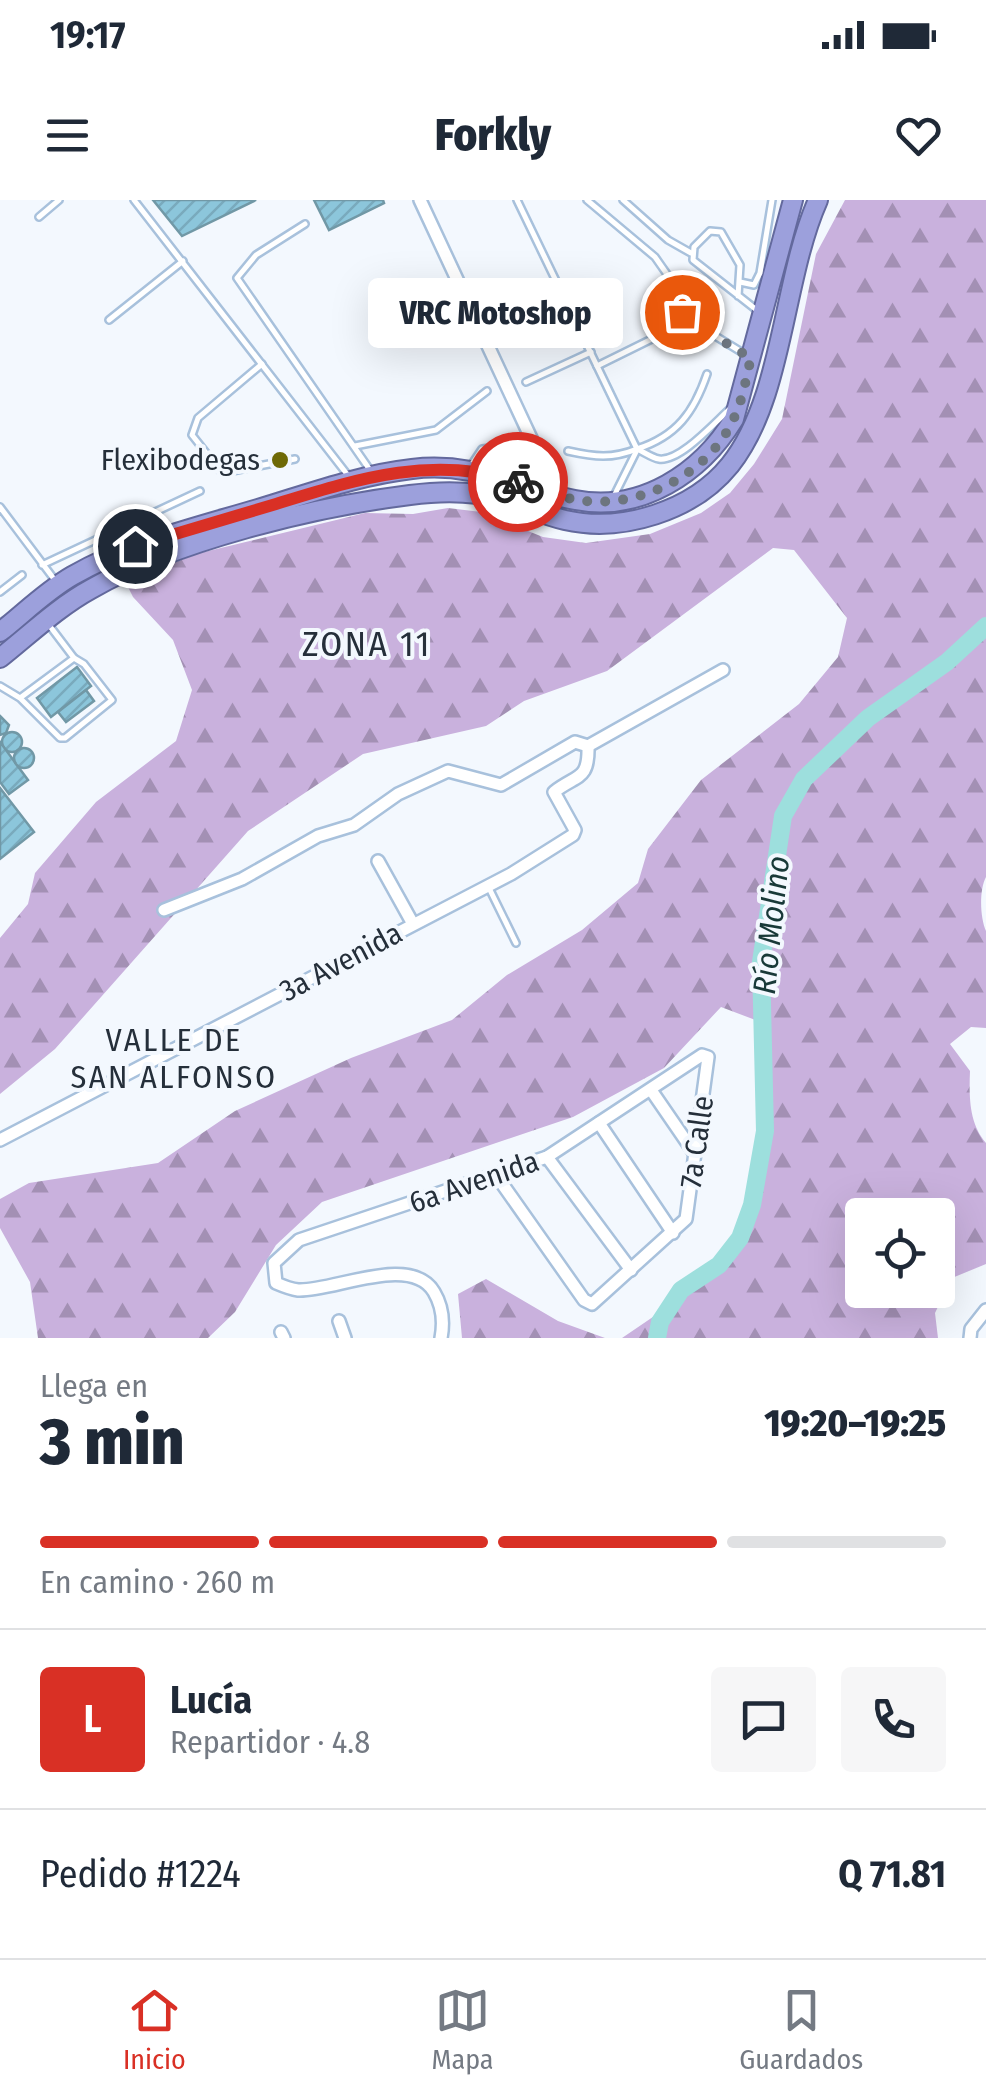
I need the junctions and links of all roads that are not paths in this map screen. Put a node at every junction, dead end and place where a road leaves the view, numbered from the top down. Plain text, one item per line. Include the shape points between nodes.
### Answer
1 (59, 200) edge
2 (134, 200) edge
3 (420, 200) edge
4 (517, 200) edge
5 (587, 200) edge
6 (623, 200) edge
7 (772, 200) edge
8 (793, 200) edge
9 (818, 200) edge
10 (39, 216) dead end
11 (306, 224) dead end
12 (691, 253) junction
13 (183, 261) junction
14 (740, 282) junction
15 (738, 296) junction
16 (760, 312) junction
17 (108, 320) dead end
18 (672, 329) dead end
19 (590, 352) junction
20 (751, 358) junction
21 (262, 364) junction
22 (598, 366) junction
23 (706, 374) dead end
24 (526, 382) dead end
25 (487, 390) dead end
26 (740, 400) junction
27 (355, 446) junction
28 (638, 449) junction
29 (568, 451) dead end
30 (294, 459) dead end
31 (469, 470) junction
32 (374, 475) junction
33 (352, 481) junction
34 (523, 483) junction
35 (200, 491) dead end
36 (558, 494) junction
37 (611, 501) junction
38 (352, 505) junction
39 (0, 507) edge
40 (42, 565) junction
41 (22, 575) dead end
42 (58, 586) junction
43 (0, 592) edge
44 (46, 622) junction
45 (0, 632) edge
46 (0, 658) edge
47 (74, 658) junction
48 (723, 670) dead end
49 (0, 686) edge
50 (20, 698) junction
51 (588, 746) junction
52 (378, 861) dead end
53 (488, 886) junction
54 (164, 910) dead end
55 (413, 924) junction
56 (516, 944) dead end
57 (708, 1065) joint
58 (652, 1090) junction
59 (599, 1123) junction
60 (0, 1140) edge
61 (695, 1154) junction
62 (547, 1157) junction
63 (496, 1176) junction
64 (674, 1233) junction
65 (630, 1270) junction
66 (986, 1310) edge
67 (339, 1321) dead end
68 (970, 1333) edge
69 (346, 1338) edge
70 (440, 1338) edge

1 - 10 lane
2 - 13 lane
3 - 36 street
4 - 19 lane
5 - 20 lane via 655,257 694,324
6 - 12 lane
7 - 14 lane via 760,273 754,284
8 - 16 highway
9 - 38 highway via 763,404 744,444 708,487 679,505 624,522 564,520 461,492
11 - 27 lane via 256,255 237,278
12 - 14 lane via 716,229 740,266
12 - 15 lane
13 - 17 lane
13 - 21 lane
14 - 15 lane
15 - 16 lane
16 - 20 highway
18 - 22 lane
19 - 22 lane
19 - 24 lane
20 - 26 highway
21 - 30 lane via 198,418 192,434 222,473
21 - 33 lane
22 - 28 lane
23 - 28 lane via 686,419
25 - 27 lane via 436,430
26 - 28 lane via 669,459
26 - 37 highway via 721,440 685,476 651,493
27 - 32 lane
28 - 29 lane via 598,458
28 - 37 lane
31 - 32 highway
31 - 34 highway
31 - 34 lane via 482,450 512,445 527,461
32 - 33 highway
33 - 38 highway
33 - 42 highway via 135,546
34 - 36 highway
35 - 40 lane
36 - 37 highway
38 - 44 highway via 175,550 88,591
39 - 40 lane
40 - 42 lane
41 - 43 lane
42 - 45 highway
44 - 46 highway
44 - 47 lane
47 - 50 lane
47 - 50 lane via 112,700 66,738
48 - 51 street
49 - 50 lane
51 - 53 street, 3a Avenida via 584,774 554,792 572,835
51 - 54 street via 575,742 502,785 448,771 354,825
52 - 55 street
53 - 55 street, 3a Avenida
53 - 56 lane
55 - 60 street, 3a Avenida
57 - 58 street, 6a Avenida via 702,1055
57 - 61 street, 7a Calle
58 - 59 street, 6a Avenida
58 - 61 street
59 - 62 street, 6a Avenida
59 - 64 street
61 - 64 street, 7a Calle via 686,1219
62 - 63 street, 6a Avenida
62 - 65 street
63 - 65 street via 584,1300 592,1304
63 - 70 street, 6a Avenida via 299,1240 274,1263 276,1282 294,1290 392,1275 421,1280 440,1303
64 - 65 street
66 - 68 street
67 - 69 street

